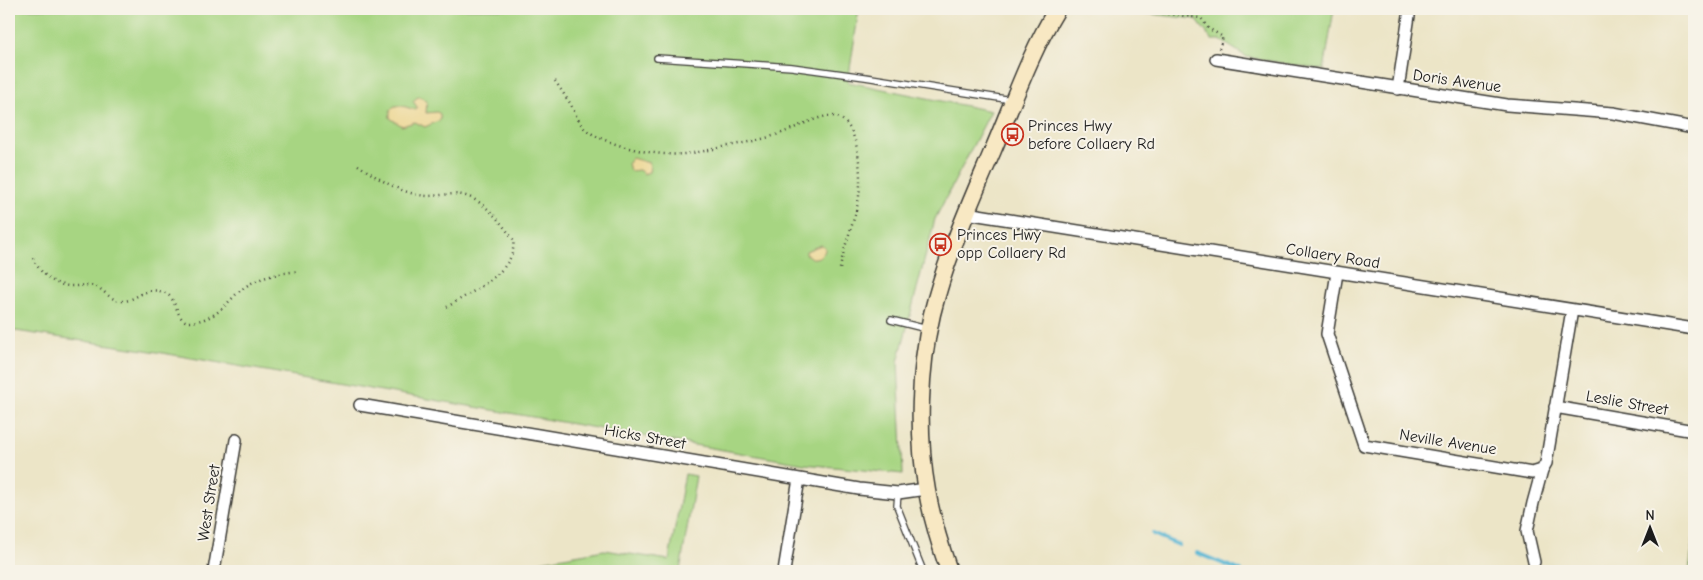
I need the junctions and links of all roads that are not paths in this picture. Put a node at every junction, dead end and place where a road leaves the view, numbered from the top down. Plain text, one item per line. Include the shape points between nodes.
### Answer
1 (1057, 9) edge
2 (1410, 9) edge
3 (657, 58) dead end
4 (1216, 59) road end
5 (1398, 89) junction
6 (1014, 100) junction
7 (1694, 128) edge
8 (966, 214) junction
9 (1337, 273) junction
10 (1572, 310) junction
11 (891, 320) dead end
12 (1694, 329) edge
13 (929, 330) junction
14 (360, 405) dead end
15 (1555, 407) junction
16 (1694, 430) edge
17 (236, 440) dead end
18 (1542, 470) junction
19 (799, 479) junction
20 (926, 489) junction
21 (898, 493) junction
22 (1534, 562) dead end
23 (214, 571) edge
24 (784, 571) edge
25 (923, 571) edge
26 (949, 571) edge

1 - 6 main road via 1040,39
2 - 5 street
3 - 6 lane via 792,67
4 - 5 street, Doris Avenue
5 - 7 street, Doris Avenue via 1507,105 1613,113
6 - 8 main road
8 - 9 street, Collaery Road
8 - 13 main road
9 - 10 street, Collaery Road
9 - 18 street, Neville Avenue via 1327,334 1364,445 1532,473
10 - 12 street, Collaery Road
10 - 15 street
11 - 13 lane
13 - 20 main road via 922,396
14 - 19 street, Hicks Street
15 - 16 street, Leslie Street
15 - 18 street
17 - 23 street, West Street
18 - 22 street via 1527,531
19 - 21 street, Hicks Street
19 - 24 street
20 - 21 street, Hicks Street
20 - 26 main road
21 - 25 lane via 897,506

